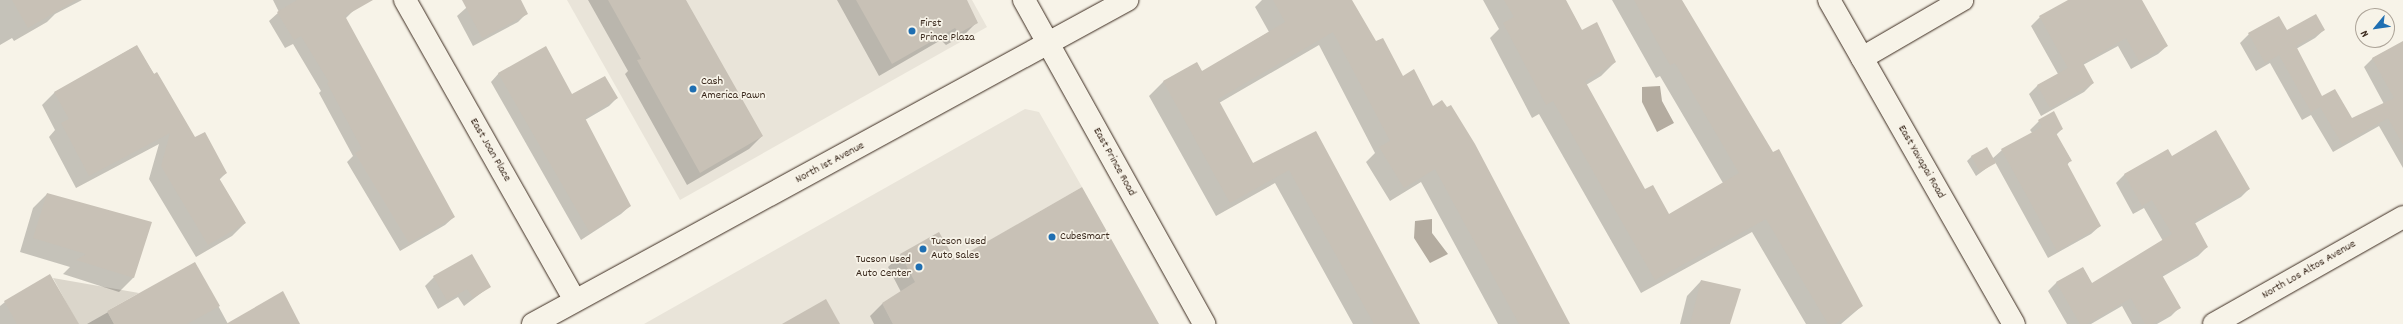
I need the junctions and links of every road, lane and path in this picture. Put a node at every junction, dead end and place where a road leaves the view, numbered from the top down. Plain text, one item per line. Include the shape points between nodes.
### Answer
1 (405, 0) edge
2 (1024, 0) edge
3 (1127, 0) edge
4 (1829, 0) edge
5 (1962, 0) edge
6 (1049, 44) junction
7 (1862, 58) junction
8 (2403, 217) edge
9 (575, 300) junction
10 (533, 324) edge
11 (1204, 324) edge
12 (2014, 324) edge
13 (2214, 324) edge

1 - 9 street, East Joan Place
2 - 6 street, East Prince Road
3 - 6 street, North 1st Avenue
4 - 7 street, East Yavapai Road
5 - 7 street
6 - 9 street, North 1st Avenue
6 - 11 street, East Prince Road
7 - 12 street, East Yavapai Road
8 - 13 street, North Los Altos Avenue
9 - 10 street, North 1st Avenue

